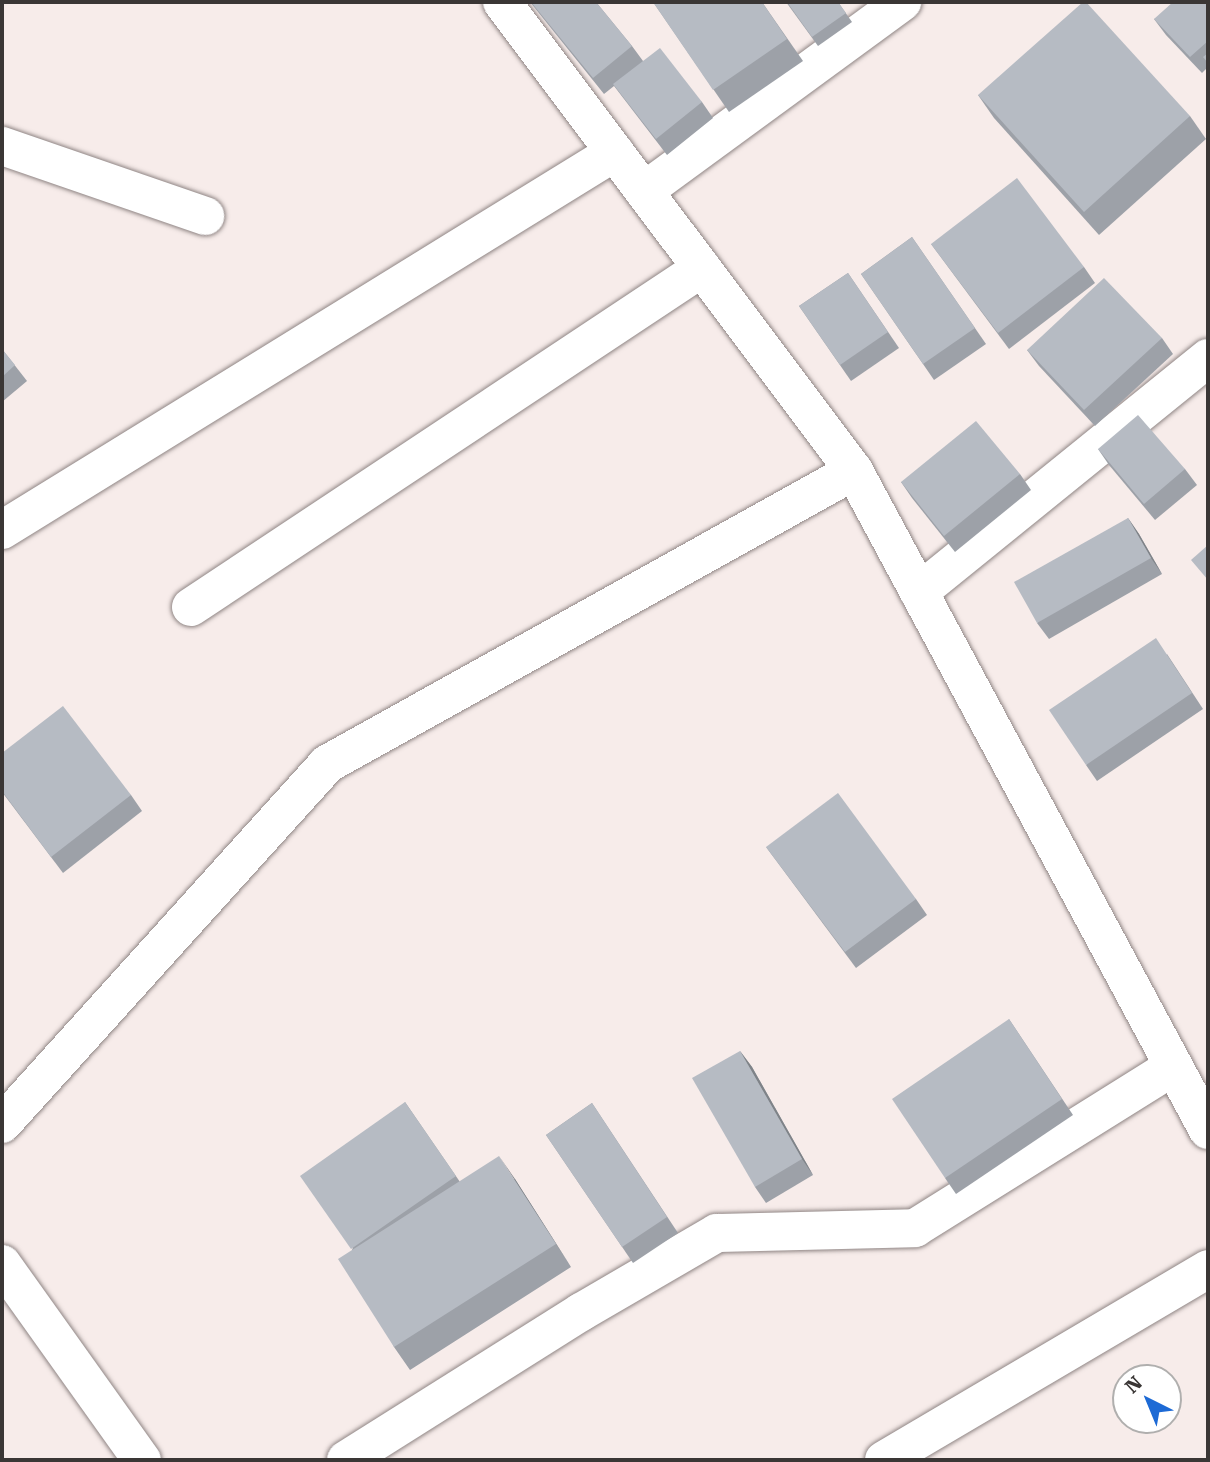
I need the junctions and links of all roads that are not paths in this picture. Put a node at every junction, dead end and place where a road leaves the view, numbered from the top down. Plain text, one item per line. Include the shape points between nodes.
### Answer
1 (502, 2) edge
2 (902, 2) edge
3 (2, 146) edge
4 (615, 152) junction
5 (644, 191) junction
6 (205, 216) dead end
7 (702, 268) junction
8 (1208, 358) edge
9 (854, 471) junction
10 (2, 530) edge
11 (919, 592) junction
12 (191, 607) dead end
13 (1174, 1066) junction
14 (2, 1124) edge
15 (1208, 1130) edge
16 (2, 1264) edge
17 (1208, 1269) edge
18 (142, 1460) edge
19 (346, 1460) edge
20 (884, 1460) edge

1 - 4 street
2 - 5 street
3 - 6 street
4 - 5 street
4 - 10 street
5 - 7 street
7 - 9 street
7 - 12 street
8 - 11 street
9 - 11 street
9 - 14 street via 327,764
11 - 13 street
13 - 15 street
13 - 19 street via 915,1228 718,1233 581,1312
16 - 18 street
17 - 20 street

